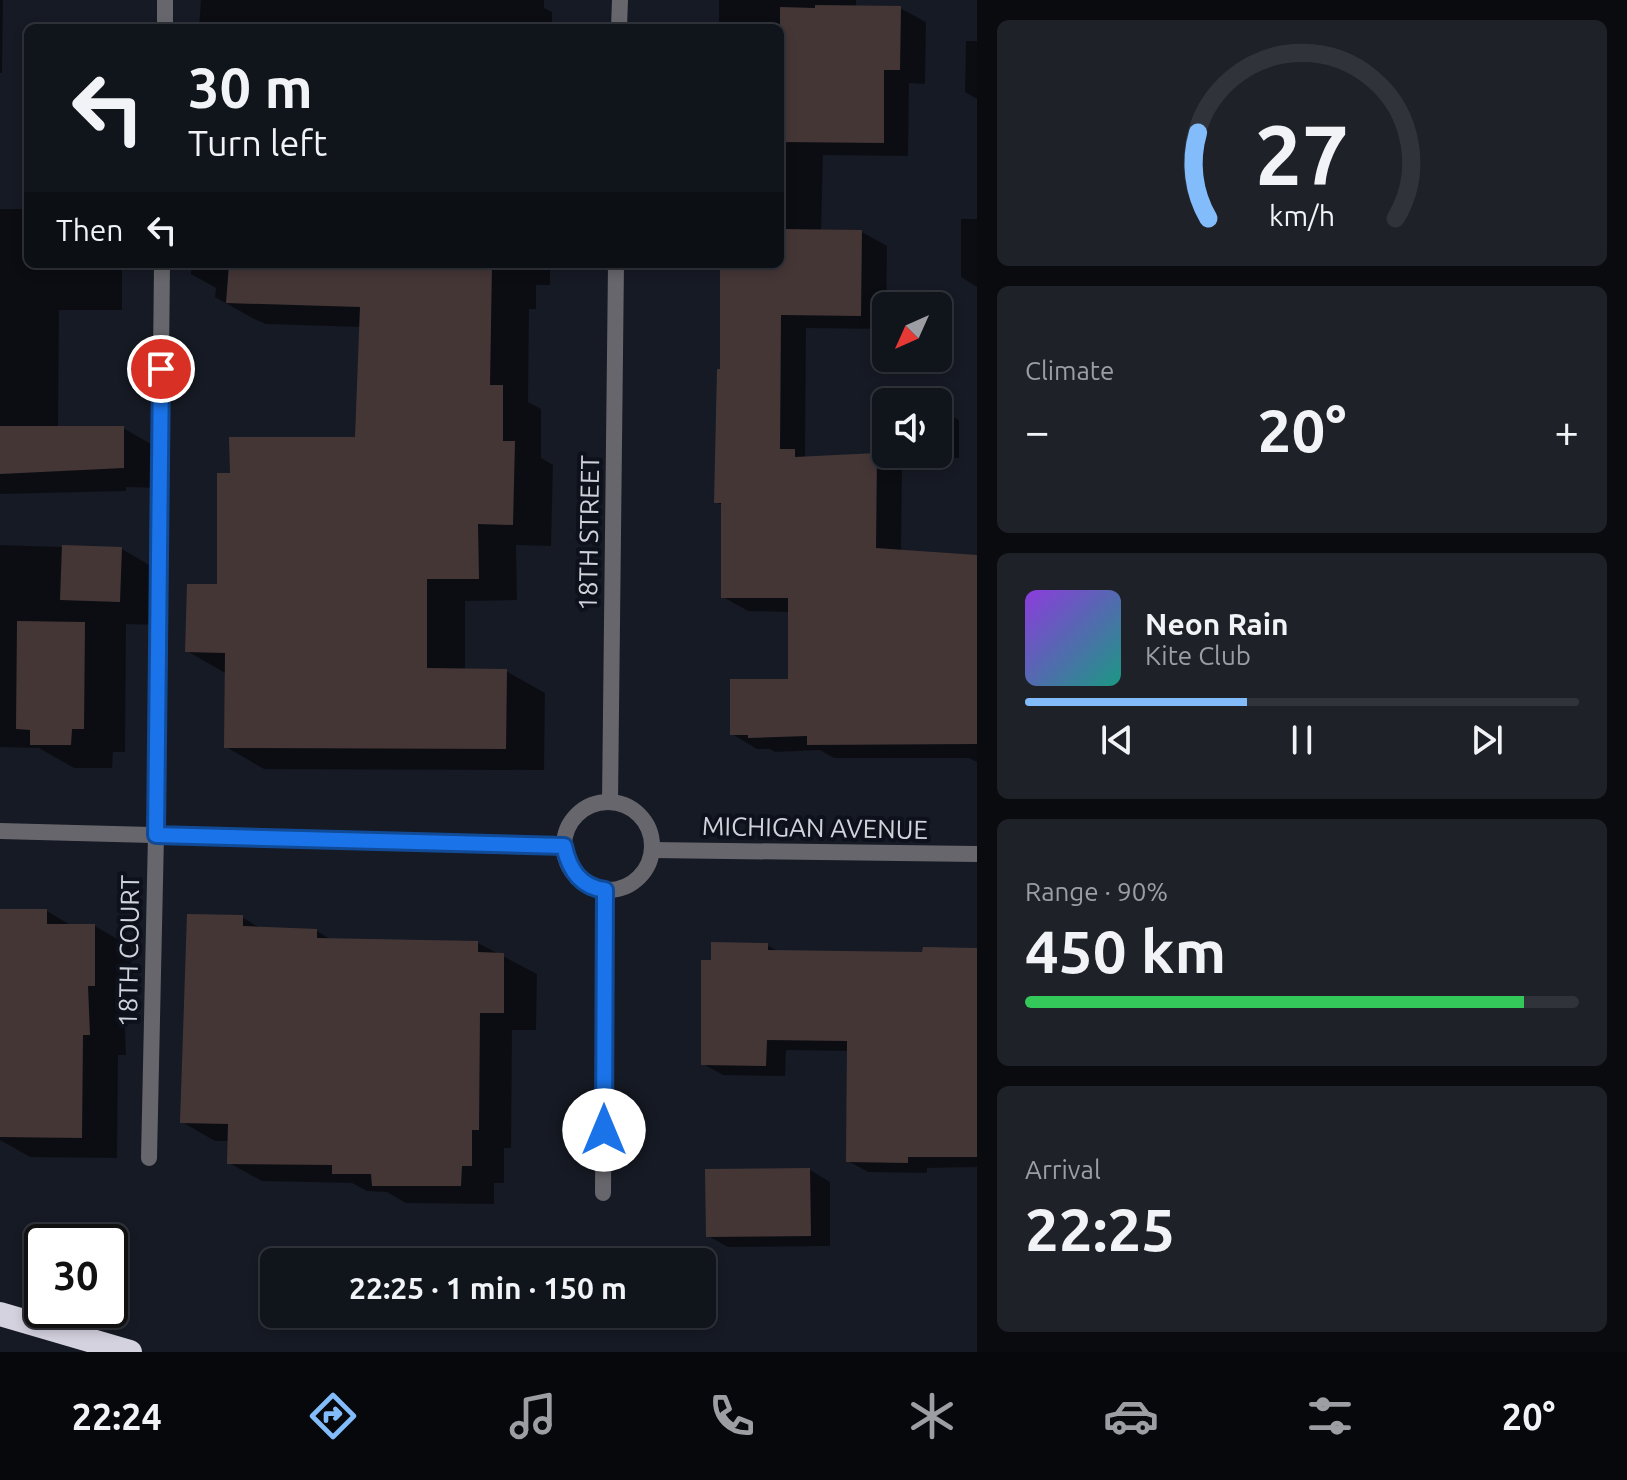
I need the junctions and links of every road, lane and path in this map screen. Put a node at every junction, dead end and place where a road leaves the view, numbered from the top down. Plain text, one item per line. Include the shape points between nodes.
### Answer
1 (165, 0) edge
2 (620, 0) edge
3 (165, 24) edge
4 (619, 24) edge
5 (162, 268) edge
6 (616, 268) edge
7 (610, 802) junction
8 (0, 831) edge
9 (156, 835) junction
10 (564, 846) junction
11 (652, 850) junction
12 (977, 854) edge
13 (605, 890) junction
14 (149, 1158) dead end
15 (603, 1193) dead end
16 (0, 1314) edge
17 (130, 1352) edge

1 - 3 street
2 - 4 street
5 - 9 street, 18TH COURT
6 - 7 street, 18TH STREET
7 - 10 street via 596,804 573,820
7 - 11 street via 646,823
8 - 9 street
9 - 10 street
9 - 14 street, 18TH COURT
10 - 13 street via 574,874
11 - 12 street, MICHIGAN AVENUE
11 - 13 street via 640,877 628,886
13 - 15 street
16 - 17 highway

